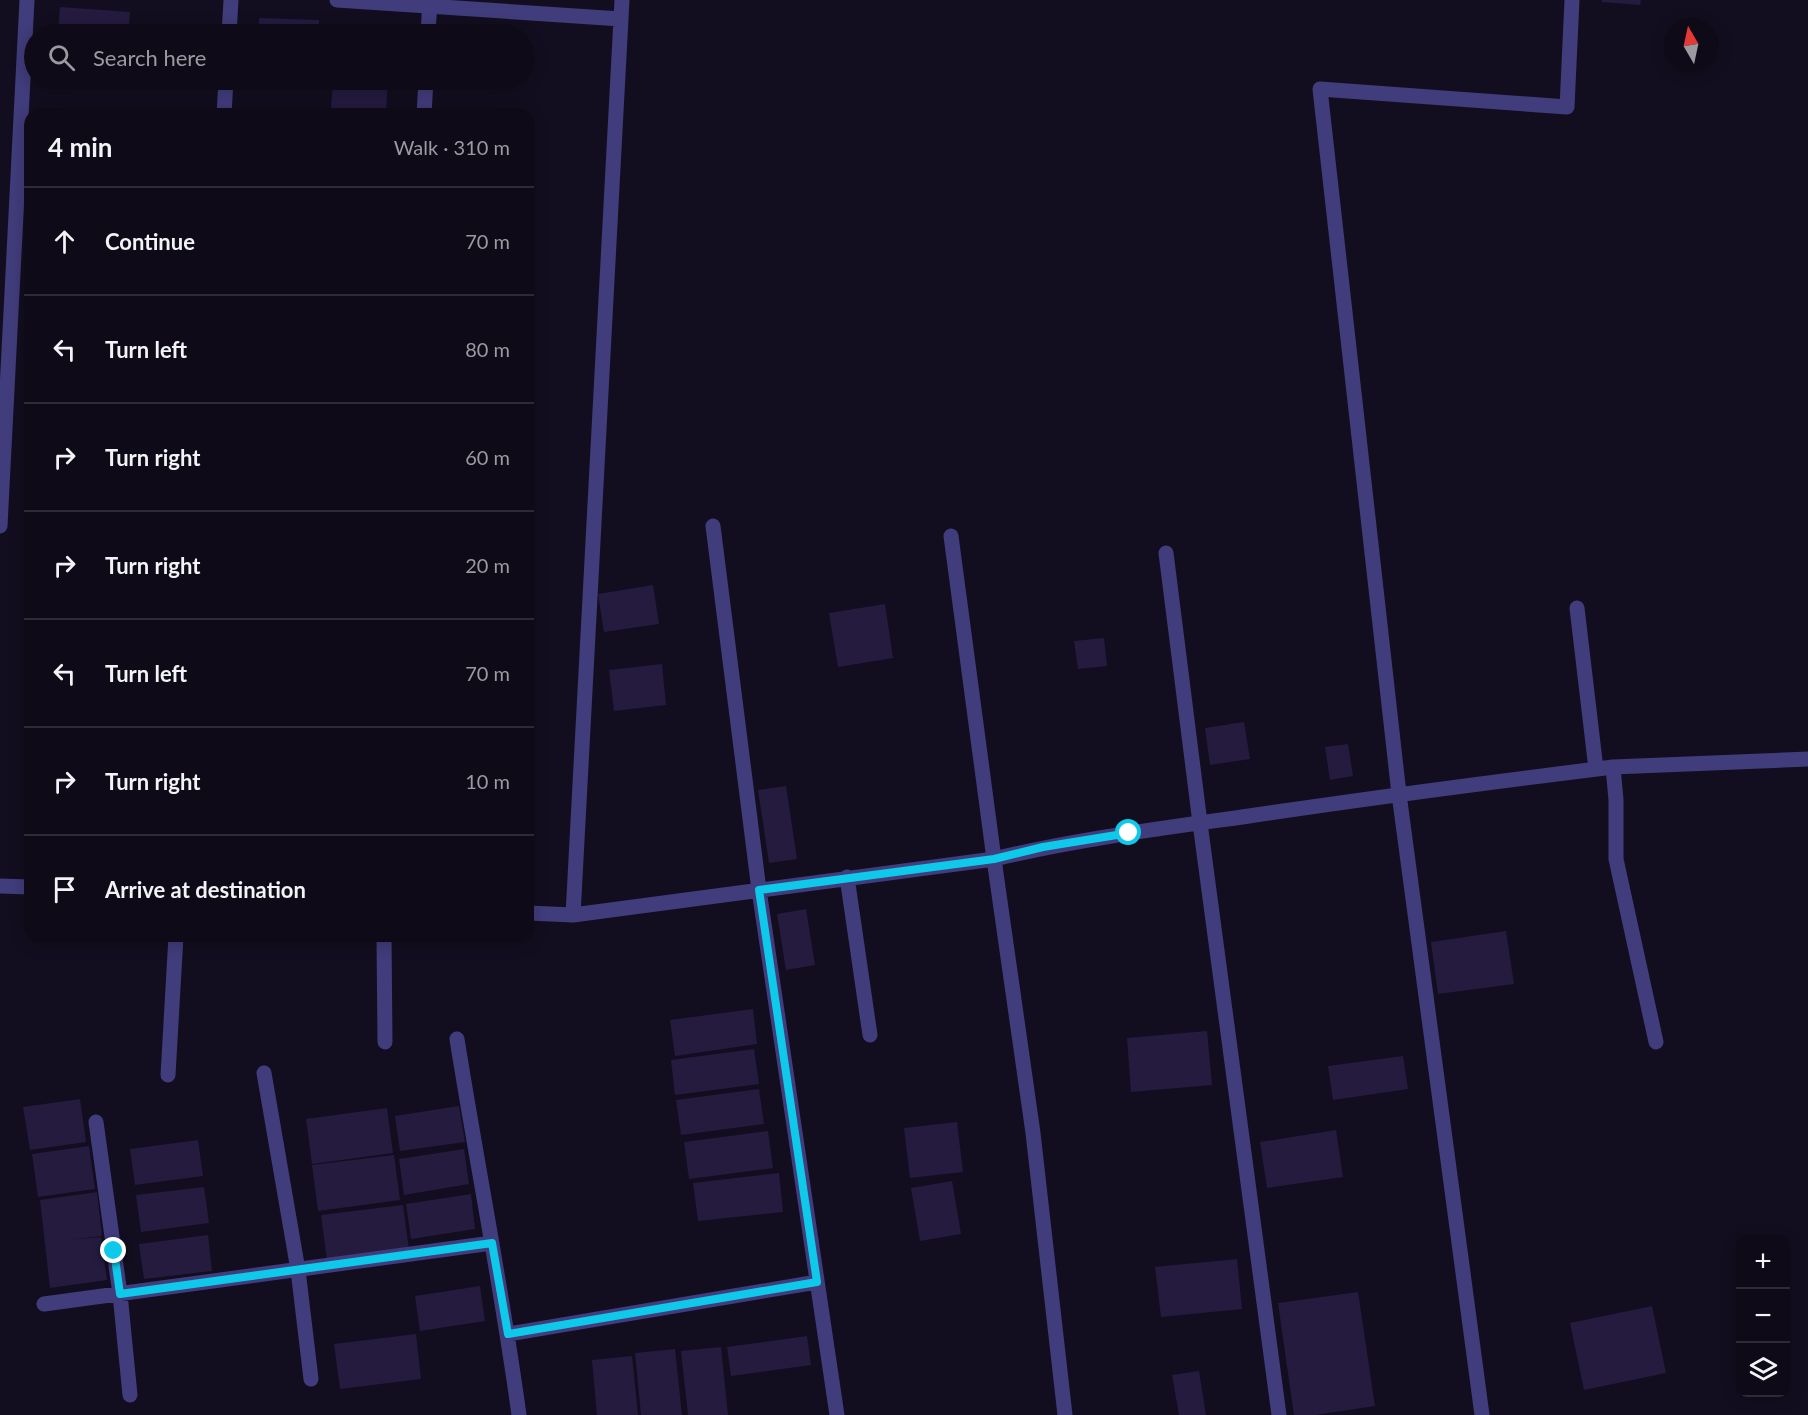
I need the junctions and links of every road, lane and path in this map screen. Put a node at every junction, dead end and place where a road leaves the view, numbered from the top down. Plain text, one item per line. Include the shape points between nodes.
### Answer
1 (27, 0) edge
2 (231, 0) edge
3 (337, 0) edge
4 (622, 0) edge
5 (1572, 0) edge
6 (430, 3) edge
7 (621, 20) junction
8 (26, 24) edge
9 (230, 24) edge
10 (429, 24) edge
11 (24, 58) edge
12 (225, 90) edge
13 (425, 90) edge
14 (224, 108) edge
15 (424, 108) edge
16 (0, 526) edge
17 (713, 526) dead end
18 (951, 536) dead end
19 (1166, 553) dead end
20 (1577, 608) dead end
21 (1808, 759) edge
22 (1613, 766) junction
23 (1596, 769) junction
24 (1399, 794) junction
25 (1200, 823) junction
26 (994, 859) junction
27 (847, 877) junction
28 (0, 886) edge
29 (24, 887) edge
30 (759, 890) junction
31 (534, 913) edge
32 (573, 915) junction
33 (176, 942) edge
34 (384, 942) edge
35 (870, 1035) dead end
36 (457, 1039) dead end
37 (385, 1042) dead end
38 (1656, 1042) dead end
39 (264, 1073) dead end
40 (168, 1075) dead end
41 (96, 1122) dead end
42 (492, 1243) junction
43 (298, 1270) junction
44 (817, 1282) junction
45 (120, 1294) junction
46 (44, 1304) dead end
47 (508, 1334) junction
48 (311, 1379) dead end
49 (130, 1395) dead end
50 (519, 1415) edge
51 (837, 1415) edge
52 (1065, 1415) edge
53 (1279, 1415) edge
54 (1482, 1415) edge

1 - 8 street
2 - 9 street
3 - 6 street
4 - 7 street
5 - 24 street via 1567,107 1320,88
6 - 7 street
6 - 10 street
7 - 32 street
11 - 16 street
12 - 14 street
13 - 15 street
17 - 30 street
18 - 26 street
19 - 25 street
20 - 23 street
21 - 22 street
22 - 23 street
22 - 38 street via 1616,860
23 - 24 street
24 - 25 street
24 - 54 street
25 - 26 street via 1043,847
25 - 53 street
26 - 27 street
26 - 52 street via 1033,1133
27 - 30 street
27 - 35 street
28 - 29 street
30 - 32 street
30 - 44 street
31 - 32 street
33 - 40 street
34 - 37 street
36 - 42 street
39 - 43 street
41 - 45 street
42 - 43 street
42 - 47 street
43 - 45 street
43 - 48 street
44 - 47 street
44 - 51 street
45 - 46 street
45 - 49 street
47 - 50 street

